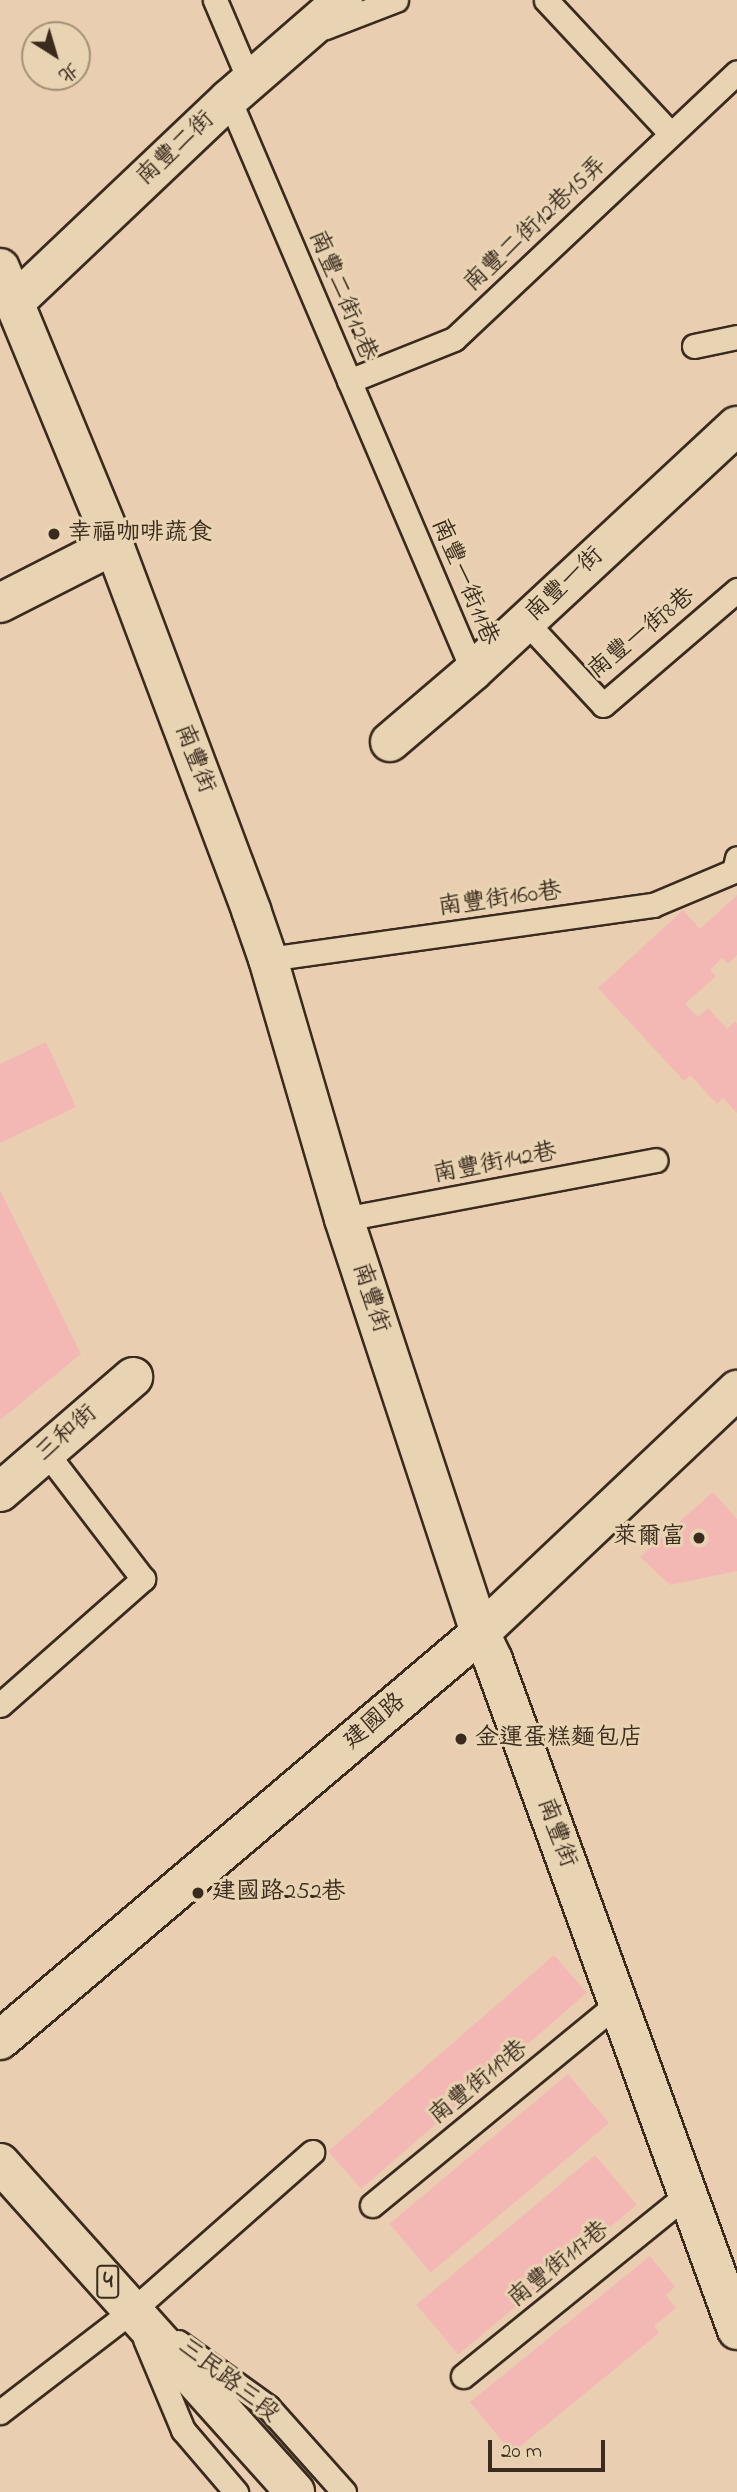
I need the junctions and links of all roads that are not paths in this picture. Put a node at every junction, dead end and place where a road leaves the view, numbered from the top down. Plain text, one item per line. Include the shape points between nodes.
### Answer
1 (215, 0) edge
2 (343, 0) edge
3 (396, 0) edge
4 (546, 0) edge
5 (307, 34) junction
6 (737, 72) edge
7 (240, 91) junction
8 (671, 134) junction
9 (0, 268) edge
10 (7, 306) edge
11 (737, 337) edge
12 (694, 346) dead end
13 (349, 381) junction
14 (737, 426) edge
15 (406, 514) joint
16 (114, 545) junction
17 (737, 590) edge
18 (0, 603) edge
19 (526, 622) junction
20 (473, 671) junction
21 (390, 742) dead end
22 (735, 864) edge
23 (268, 959) junction
24 (655, 1160) dead end
25 (344, 1219) junction
26 (133, 1377) dead end
27 (737, 1390) edge
28 (47, 1452) junction
29 (0, 1492) edge
30 (480, 1633) junction
31 (0, 1705) edge
32 (618, 2003) junction
33 (0, 2040) edge
34 (312, 2152) dead end
35 (0, 2163) edge
36 (688, 2194) junction
37 (372, 2205) dead end
38 (133, 2310) junction
39 (737, 2330) edge
40 (463, 2376) dead end
41 (0, 2412) edge
42 (236, 2492) edge
43 (295, 2492) edge
44 (344, 2492) edge

1 - 7 lane, 南豐二街12巷
2 - 5 street, 南豐二街
3 - 5 lane
4 - 8 lane
5 - 7 street, 南豐二街
6 - 8 lane, 南豐二街12巷15弄
7 - 10 street, 南豐二街
7 - 13 lane, 南豐二街12巷
8 - 13 lane, 南豐二街12巷15弄 via 454,339
9 - 10 street, 南豐街
10 - 16 street, 南豐街
11 - 12 lane
13 - 15 lane, 南豐二街12巷
14 - 19 street, 南豐一街
15 - 20 lane, 南豐一街11巷
16 - 18 street
16 - 23 street, 南豐街
17 - 19 lane, 南豐一街8巷 via 603,705
19 - 20 street, 南豐一街
20 - 21 street, 南豐一街
22 - 23 lane, 南豐街160巷 via 653,905
23 - 25 street, 南豐街
24 - 25 lane, 南豐街142巷
25 - 30 street, 南豐街
26 - 28 street, 三和街
27 - 30 street, 建國路
28 - 29 street, 三和街
28 - 31 lane via 143,1578
30 - 32 street, 南豐街
30 - 33 street, 建國路
32 - 36 street, 南豐街
32 - 37 lane, 南豐街119巷
34 - 38 lane
35 - 38 street, 三民路三段 / 4
36 - 39 street, 南豐街
36 - 40 lane, 南豐街117巷
38 - 41 lane
38 - 42 lane, 三民路三段 via 183,2430
38 - 43 street, 三民路三段 / 4
38 - 44 lane, 三民路三段 via 268,2407

